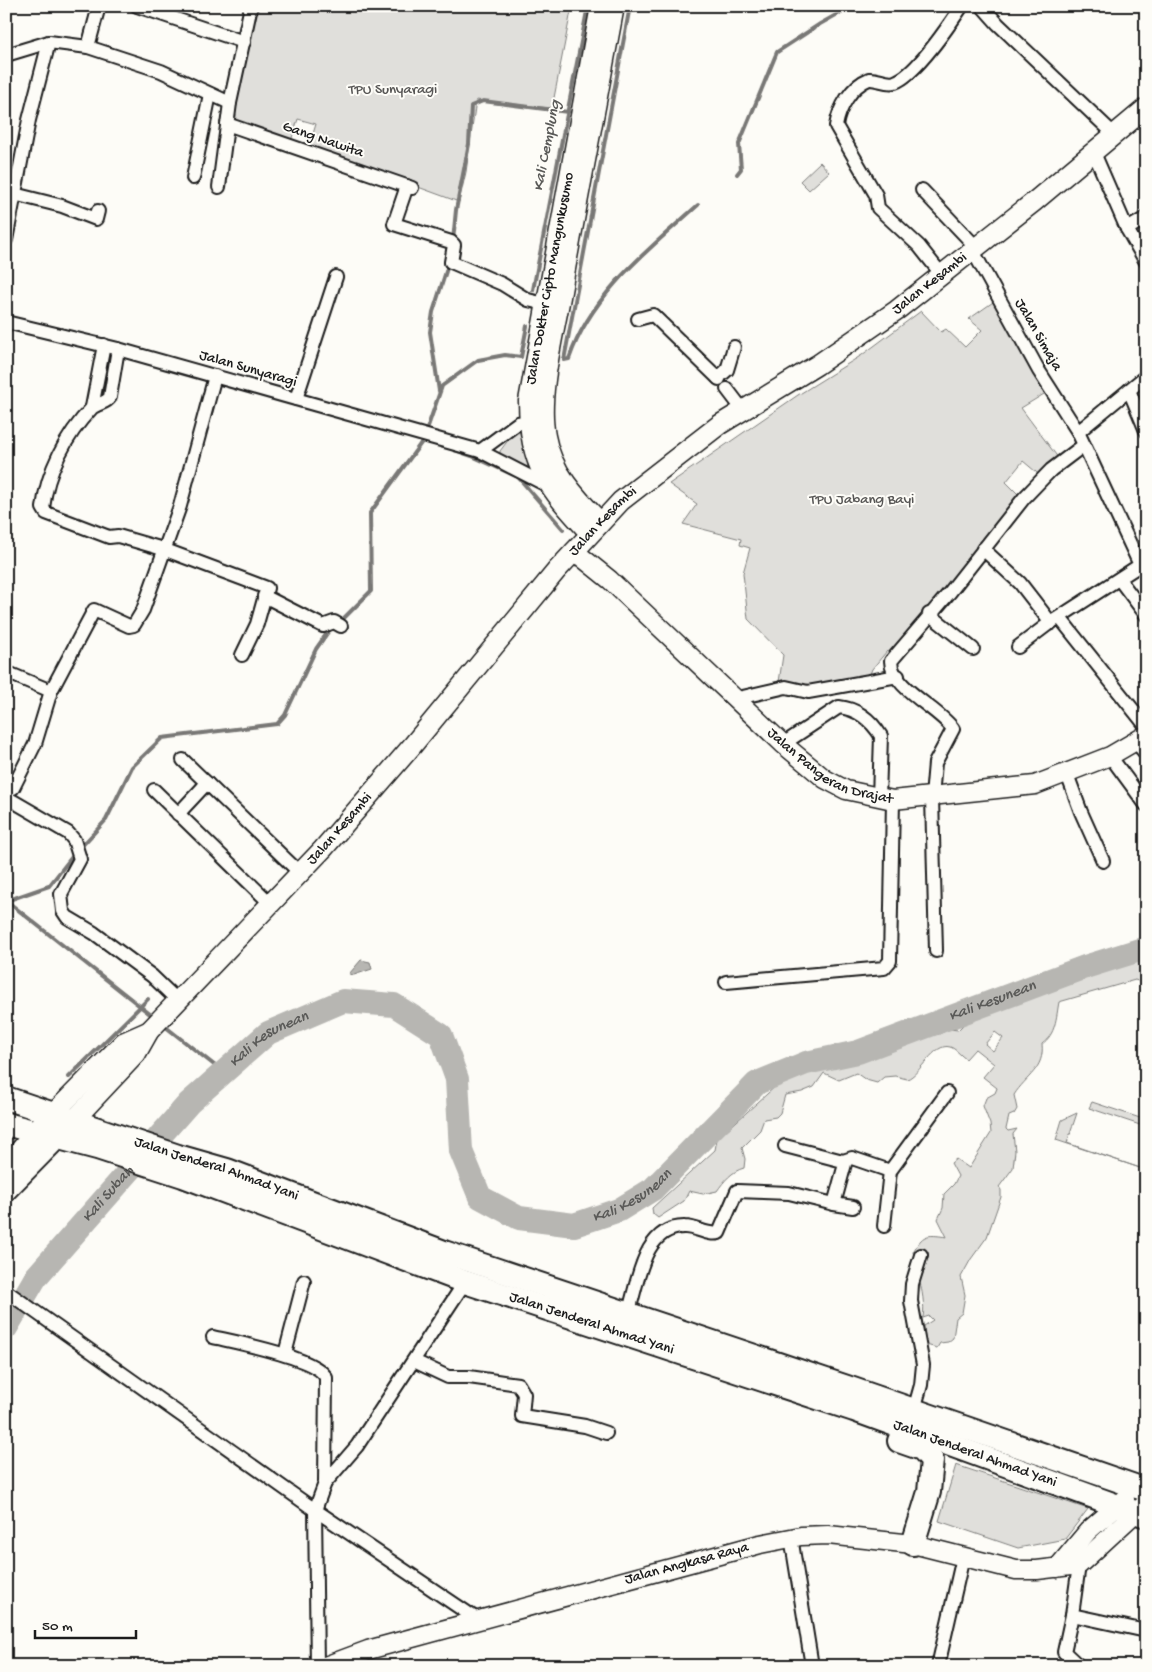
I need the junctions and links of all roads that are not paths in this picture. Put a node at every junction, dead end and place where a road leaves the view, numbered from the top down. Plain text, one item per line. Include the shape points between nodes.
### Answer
1 (99, 6) edge
2 (137, 6) edge
3 (251, 6) edge
4 (600, 6) edge
5 (615, 6) edge
6 (962, 6) edge
7 (982, 6) edge
8 (49, 42) junction
9 (244, 42) junction
10 (88, 46) junction
11 (6, 55) edge
12 (210, 94) junction
13 (230, 103) junction
14 (1146, 108) edge
15 (227, 124) junction
16 (1115, 134) junction
17 (1094, 153) junction
18 (193, 178) dead end
19 (219, 187) dead end
20 (922, 190) dead end
21 (11, 194) edge
22 (98, 210) dead end
23 (1146, 218) edge
24 (1128, 229) junction
25 (6, 240) edge
26 (975, 250) junction
27 (1146, 262) edge
28 (942, 275) junction
29 (336, 277) dead end
30 (544, 304) junction
31 (638, 319) dead end
32 (6, 322) edge
33 (734, 347) dead end
34 (118, 349) junction
35 (102, 356) junction
36 (215, 376) junction
37 (1146, 376) edge
38 (722, 382) junction
39 (1129, 390) junction
40 (296, 399) junction
41 (92, 406) junction
42 (744, 410) junction
43 (536, 420) junction
44 (1146, 431) edge
45 (1078, 432) junction
46 (1084, 445) junction
47 (480, 451) junction
48 (558, 485) junction
49 (595, 527) junction
50 (983, 549) junction
51 (164, 550) junction
52 (574, 551) junction
53 (1143, 563) edge
54 (1119, 579) junction
55 (264, 596) junction
56 (929, 614) junction
57 (1146, 615) edge
58 (1055, 621) junction
59 (338, 624) dead end
60 (1018, 647) dead end
61 (973, 649) dead end
62 (242, 656) dead end
63 (6, 672) edge
64 (898, 676) junction
65 (52, 691) junction
66 (734, 699) junction
67 (1146, 726) edge
68 (783, 744) junction
69 (1142, 744) edge
70 (1110, 756) junction
71 (183, 760) dead end
72 (1066, 774) junction
73 (207, 783) junction
74 (154, 790) dead end
75 (10, 792) edge
76 (932, 797) junction
77 (886, 799) junction
78 (1146, 805) edge
79 (178, 814) junction
80 (1103, 861) dead end
81 (300, 873) junction
82 (271, 904) junction
83 (936, 951) dead end
84 (726, 982) dead end
85 (175, 1004) junction
86 (947, 1092) dead end
87 (6, 1098) edge
88 (64, 1117) junction
89 (6, 1124) edge
90 (47, 1134) junction
91 (104, 1140) junction
92 (785, 1146) dead end
93 (843, 1161) junction
94 (6, 1170) edge
95 (890, 1171) junction
96 (224, 1180) junction
97 (6, 1189) edge
98 (834, 1204) junction
99 (853, 1207) dead end
100 (884, 1226) dead end
101 (922, 1255) dead end
102 (304, 1281) dead end
103 (465, 1282) junction
104 (6, 1291) edge
105 (628, 1314) junction
106 (213, 1337) dead end
107 (285, 1354) junction
108 (414, 1361) junction
109 (795, 1391) junction
110 (914, 1410) junction
111 (606, 1433) dead end
112 (325, 1483) junction
113 (1138, 1502) edge
114 (316, 1510) junction
115 (791, 1537) junction
116 (913, 1544) junction
117 (963, 1557) junction
118 (1079, 1565) junction
119 (1056, 1568) junction
120 (1072, 1615) junction
121 (478, 1620) junction
122 (1146, 1631) edge
123 (1064, 1652) junction
124 (317, 1666) edge
125 (325, 1666) edge
126 (812, 1666) edge
127 (938, 1666) edge
128 (1061, 1666) edge
129 (1078, 1666) edge

1 - 10 street
2 - 9 street
3 - 9 street
4 - 30 street, Jalan Dokter Cipto Mangunkusumo
5 - 43 street, Jalan Dokter Cipto Mangunkusumo
6 - 28 street via 929,53 900,79 891,82 869,79 852,90 836,126 876,195 878,208 918,246
7 - 16 street via 1053,78
8 - 10 street
8 - 11 street
8 - 21 street
9 - 13 street
10 - 12 street via 161,71
12 - 13 street
12 - 18 street
13 - 15 street
14 - 16 main road, Jalan Kesambi
15 - 19 street
15 - 30 street, Gang Nawita via 410,187 394,224 451,242 454,244 451,262 502,284 528,300
16 - 17 main road, Jalan Kesambi
17 - 24 street
17 - 26 main road, Jalan Kesambi
20 - 26 street, Jalan Simaja
21 - 22 street via 62,206 96,219
21 - 25 street
23 - 24 street
24 - 27 street
26 - 28 main road, Jalan Kesambi
26 - 45 street, Jalan Simaja via 1039,370
28 - 42 main road, Jalan Kesambi via 868,331
29 - 40 street
30 - 43 street, Jalan Dokter Cipto Mangunkusumo via 528,401
31 - 38 street via 653,315
32 - 35 street, Jalan Sunyaragi
33 - 38 street
34 - 35 street, Jalan Sunyaragi
34 - 36 street, Jalan Sunyaragi
34 - 41 street via 110,397
35 - 41 street
36 - 40 street, Jalan Sunyaragi
36 - 51 street via 180,506
37 - 39 street
38 - 42 street
39 - 44 street
39 - 45 street
40 - 47 street, Jalan Sunyaragi
41 - 51 street via 60,451 43,508 46,513 110,537 118,536
42 - 49 main road, Jalan Kesambi via 686,449 626,497
43 - 47 street via 518,423
43 - 48 street, Jalan Dokter Cipto Mangunkusumo via 558,471
45 - 46 street, Jalan Simaja
46 - 50 street via 1051,470
46 - 53 street, Jalan Simaja
47 - 48 street, Jalan Sunyaragi
48 - 49 street, Jalan Dokter Cipto Mangunkusumo
49 - 52 main road, Jalan Kesambi
50 - 56 street
50 - 58 street
51 - 55 street via 265,587
51 - 65 street via 143,610 134,625 128,626 94,610
52 - 66 street, Jalan Pangeran Drajat via 610,580
52 - 81 main road, Jalan Kesambi
53 - 54 street
54 - 57 street
54 - 58 street
55 - 59 street via 323,626
55 - 62 street via 257,624
56 - 61 street
56 - 64 street via 891,661
58 - 60 street
58 - 67 street
63 - 65 street
64 - 66 street via 808,692 786,687
64 - 76 street via 907,689 953,729 935,763
65 - 75 street via 35,744
66 - 68 street, Jalan Pangeran Drajat
68 - 77 street, Jalan Pangeran Drajat via 825,779 846,790
68 - 77 street via 839,707 850,708 864,716 881,736
69 - 70 street, Jalan Pangeran Drajat
70 - 72 street, Jalan Pangeran Drajat
70 - 78 street
71 - 73 street
72 - 76 street, Jalan Pangeran Drajat via 1035,784
72 - 80 street
73 - 79 street
73 - 81 street
74 - 79 street
75 - 85 street via 74,840 79,854 78,864 61,894 67,917 152,976
76 - 77 street, Jalan Pangeran Drajat
76 - 83 street
77 - 84 street via 888,965 874,969
79 - 82 street
81 - 82 main road, Jalan Kesambi
82 - 85 main road, Jalan Kesambi
85 - 88 main road, Jalan Kesambi via 149,1030 136,1054
86 - 95 street
87 - 88 highway
88 - 90 highway, Jalan Kesambi
88 - 91 highway
89 - 90 highway, Jalan Jenderal Ahmad Yani
90 - 91 highway, Jalan Jenderal Ahmad Yani
90 - 94 highway
90 - 97 highway
91 - 96 highway, Jalan Jenderal Ahmad Yani
92 - 93 street
93 - 95 street via 852,1158
93 - 98 street via 845,1168
95 - 100 street
96 - 103 highway, Jalan Jenderal Ahmad Yani
96 - 105 highway, Jalan Jenderal Ahmad Yani
98 - 99 street
98 - 105 street via 789,1194 737,1191 719,1233 687,1226 672,1228 653,1241
101 - 110 street via 912,1284 911,1301 923,1365 922,1385
102 - 107 street
103 - 108 street
103 - 109 highway, Jalan Jenderal Ahmad Yani
104 - 114 street
105 - 110 highway, Jalan Jenderal Ahmad Yani
106 - 107 street
107 - 112 street via 322,1371 326,1378
108 - 111 street via 448,1377 518,1384 524,1394 522,1416
108 - 112 street via 357,1446
109 - 113 highway, Jalan Jenderal Ahmad Yani
109 - 116 highway via 823,1413 922,1449 929,1455 932,1471 929,1492
110 - 113 highway, Jalan Jenderal Ahmad Yani
112 - 114 street
113 - 118 street
113 - 119 street via 1088,1531
114 - 121 street
114 - 124 street
115 - 116 street, Jalan Angkasa Raya via 819,1535
115 - 121 street, Jalan Angkasa Raya
115 - 126 street
116 - 117 street, Jalan Angkasa Raya
117 - 119 street, Jalan Angkasa Raya via 1016,1570
117 - 127 street
118 - 119 street, Jalan Angkasa Raya
118 - 120 street
120 - 122 street
120 - 123 street
121 - 125 street, Jalan Angkasa Raya via 368,1650
123 - 128 street
123 - 129 street

